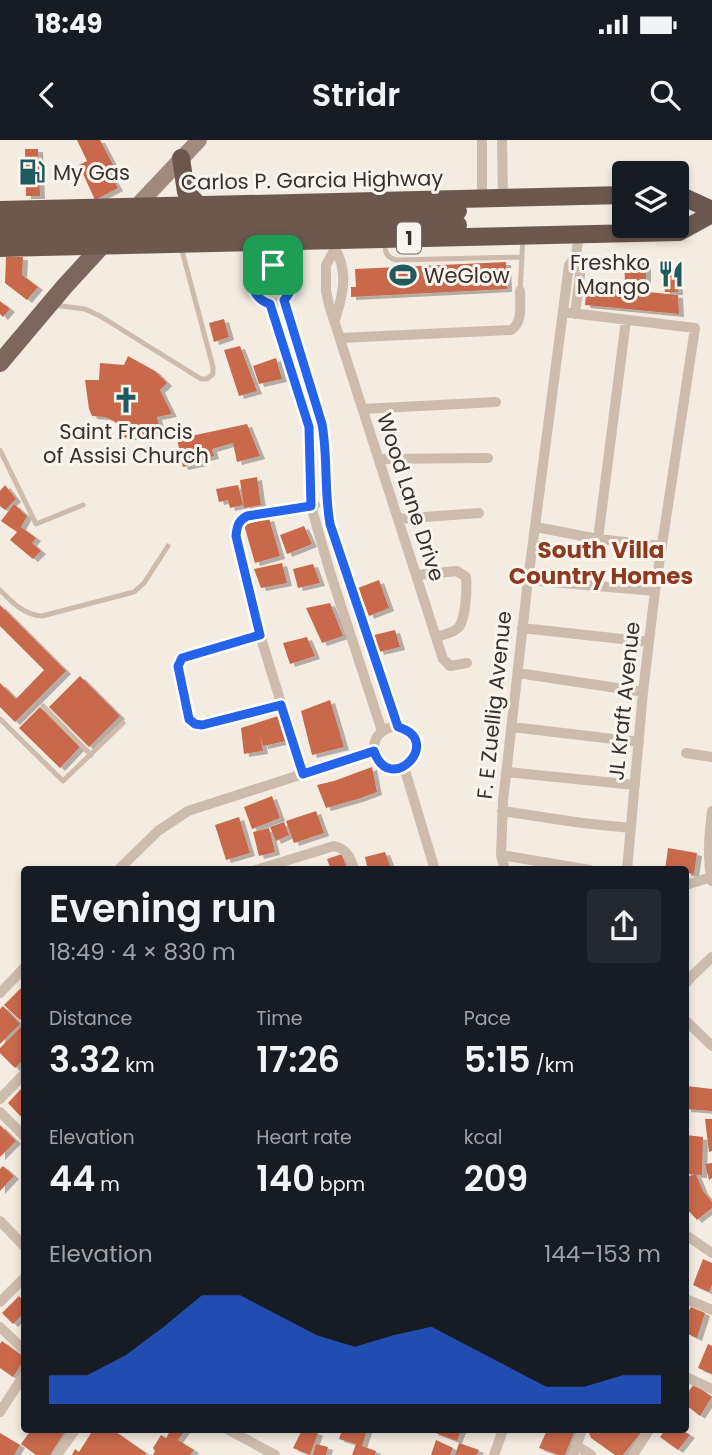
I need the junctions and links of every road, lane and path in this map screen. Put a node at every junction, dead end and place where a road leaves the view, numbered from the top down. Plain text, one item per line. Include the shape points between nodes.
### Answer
1 (199, 140) edge
2 (482, 140) edge
3 (502, 140) edge
4 (181, 158) junction
5 (612, 195) edge
6 (503, 198) junction
7 (482, 199) junction
8 (425, 200) junction
9 (689, 201) edge
10 (333, 202) junction
11 (272, 204) junction
12 (199, 205) junction
13 (221, 205) junction
14 (179, 206) junction
15 (136, 207) junction
16 (689, 208) edge
17 (49, 209) junction
18 (612, 209) edge
19 (0, 210) edge
20 (709, 212) edge
21 (689, 217) edge
22 (458, 218) junction
23 (612, 221) edge
24 (0, 222) edge
25 (579, 234) junction
26 (0, 236) edge
27 (523, 236) junction
28 (427, 238) junction
29 (385, 239) junction
30 (272, 242) junction
31 (222, 243) junction
32 (180, 244) junction
33 (335, 245) junction
34 (102, 246) junction
35 (50, 247) junction
36 (0, 248) edge
37 (522, 257) junction
38 (273, 265) junction
39 (520, 291) joint
40 (284, 300) junction
41 (50, 304) junction
42 (270, 304) junction
43 (569, 313) junction
44 (335, 320) junction
45 (626, 320) junction
46 (340, 338) junction
47 (297, 341) junction
48 (283, 345) junction
49 (0, 363) edge
50 (496, 402) dead end
51 (363, 409) junction
52 (0, 450) edge
53 (488, 458) dead end
54 (379, 459) junction
55 (326, 503) junction
56 (83, 505) dead end
57 (311, 506) junction
58 (479, 513) dead end
59 (398, 519) junction
60 (536, 527) junction
61 (598, 539) junction
62 (168, 546) dead end
63 (662, 546) junction
64 (416, 575) junction
65 (528, 580) junction
66 (0, 590) edge
67 (655, 591) junction
68 (522, 628) junction
69 (260, 635) junction
70 (436, 637) junction
71 (649, 642) junction
72 (467, 663) dead end
73 (518, 673) junction
74 (643, 692) junction
75 (281, 705) junction
76 (43, 706) dead end
77 (0, 719) edge
78 (123, 723) dead end
79 (398, 727) junction
80 (512, 727) junction
81 (382, 731) junction
82 (639, 742) junction
83 (374, 751) junction
84 (686, 753) dead end
85 (91, 755) junction
86 (712, 757) edge
87 (404, 767) junction
88 (507, 772) junction
89 (303, 774) junction
90 (635, 785) junction
91 (502, 811) junction
92 (712, 811) edge
93 (631, 828) junction
94 (501, 855) junction
95 (122, 866) edge
96 (269, 866) edge
97 (353, 866) edge
98 (434, 866) edge
99 (504, 866) edge
100 (566, 866) edge
101 (627, 866) edge
102 (712, 879) edge
103 (689, 884) edge
104 (712, 957) edge
105 (21, 971) edge
106 (689, 980) edge
107 (0, 993) edge
108 (689, 1024) edge
109 (712, 1046) edge
110 (21, 1077) edge
111 (0, 1099) edge
112 (0, 1112) edge
113 (21, 1133) edge
114 (0, 1221) edge
115 (689, 1237) edge
116 (21, 1243) edge
117 (712, 1253) edge
118 (21, 1281) edge
119 (689, 1300) edge
120 (0, 1302) edge
121 (712, 1310) edge
122 (0, 1327) edge
123 (21, 1347) edge
124 (689, 1378) edge
125 (21, 1380) edge
126 (712, 1390) edge
127 (0, 1412) edge
128 (73, 1433) edge
129 (235, 1433) edge
130 (502, 1433) edge
131 (581, 1433) edge
132 (647, 1433) edge
133 (574, 1450) edge
134 (57, 1455) edge
135 (275, 1455) edge
136 (494, 1455) edge
137 (591, 1455) edge
138 (634, 1455) edge

1 - 4 main road
2 - 7 street
3 - 6 street
4 - 12 highway via 186,192
4 - 15 main road
5 - 6 highway, Carlos P. Garcia Highway / 1
6 - 7 highway, Carlos P. Garcia Highway / 1
7 - 8 highway, Carlos P. Garcia Highway / 1
8 - 10 highway, Carlos P. Garcia Highway / 1
8 - 28 highway
9 - 20 highway
10 - 11 highway, Carlos P. Garcia Highway / 1
10 - 33 highway
11 - 13 highway, Carlos P. Garcia Highway / 1
11 - 30 highway
12 - 13 highway, Carlos P. Garcia Highway / 1
12 - 14 highway, Carlos P. Garcia Highway / 1
13 - 31 highway
14 - 15 highway, Carlos P. Garcia Highway / 1
14 - 32 highway
15 - 17 highway, Carlos P. Garcia Highway / 1
15 - 34 main road
16 - 20 highway
17 - 19 highway, Carlos P. Garcia Highway / 1
17 - 35 highway
18 - 22 highway, Carlos P. Garcia Highway / 1
20 - 21 highway
20 - 25 highway, 1 via 679,232
22 - 23 highway, Carlos P. Garcia Highway / 1
22 - 24 highway, Carlos P. Garcia Highway / 1, bridge
22 - 26 highway, Carlos P. Garcia Highway / 1, bridge
25 - 27 highway, 1
25 - 43 street, F. E Zuellig Avenue via 576,256 569,265
27 - 28 highway, 1
27 - 37 lane
28 - 29 highway, 1
29 - 33 highway, 1
29 - 37 lane via 386,255 396,260
30 - 31 highway, 1
30 - 33 highway, 1
30 - 38 street
31 - 32 highway, 1
32 - 34 highway, 1
32 - 41 lane via 213,367 207,379 100,316
33 - 44 street, Wood Lane Drive via 343,275
33 - 44 street, Wood Lane Drive via 326,265 327,299
34 - 35 highway, 1
34 - 41 main road
35 - 36 highway, 1
37 - 39 lane
38 - 40 street via 286,270 292,282
38 - 42 street via 260,268 252,286 258,298
39 - 46 street via 519,321 511,330
40 - 42 street
40 - 47 street
41 - 49 main road
42 - 48 street
43 - 45 street
43 - 60 street, F. E Zuellig Avenue
44 - 46 street, Wood Lane Drive
45 - 61 street
45 - 63 street, JL Kraft Avenue via 695,328
46 - 51 street, Wood Lane Drive
47 - 48 street
47 - 55 street via 322,424
48 - 57 street via 309,427
50 - 51 street
51 - 54 street, Wood Lane Drive
52 - 56 lane via 36,524
53 - 54 street
54 - 59 street, Wood Lane Drive
55 - 57 street
55 - 79 street
57 - 69 street via 247,516 238,525 236,536
57 - 81 street
58 - 59 street
59 - 64 street, Wood Lane Drive
60 - 61 street
60 - 65 street, F. E Zuellig Avenue
61 - 63 street
62 - 66 lane via 134,592 43,616 23,611
63 - 67 street, JL Kraft Avenue
64 - 70 street, Wood Lane Drive
64 - 70 street via 453,571 466,577 460,624
65 - 67 street
65 - 68 street, F. E Zuellig Avenue
67 - 71 street, JL Kraft Avenue
68 - 71 street
68 - 73 street, F. E Zuellig Avenue
69 - 75 street
69 - 75 street via 182,658 178,666 189,719 202,725
70 - 72 street, Wood Lane Drive via 447,665
71 - 74 street, JL Kraft Avenue
73 - 74 street
73 - 80 street, F. E Zuellig Avenue
74 - 82 street, JL Kraft Avenue
75 - 89 street
76 - 85 lane
77 - 85 lane via 63,782
78 - 85 lane
79 - 81 street
79 - 87 street via 410,733 416,745 414,758
80 - 82 street
80 - 88 street, F. E Zuellig Avenue
81 - 83 street
82 - 90 street, JL Kraft Avenue
83 - 87 street via 385,766
83 - 89 street
84 - 86 street
87 - 98 street
88 - 90 street
88 - 91 street, F. E Zuellig Avenue
89 - 95 street via 188,811 158,831
90 - 93 street, JL Kraft Avenue
91 - 93 street
91 - 94 street, F. E Zuellig Avenue
92 - 102 street
93 - 101 street, JL Kraft Avenue
94 - 99 street, F. E Zuellig Avenue
94 - 100 street
96 - 97 street via 334,846 347,853
102 - 103 street
104 - 106 street
105 - 107 street
108 - 109 street
110 - 111 street
112 - 113 street
114 - 116 street
115 - 117 street
118 - 120 street
119 - 121 street
122 - 123 street
124 - 126 street
125 - 127 street
128 - 134 street
129 - 135 street
130 - 136 street
131 - 133 street
132 - 138 street
133 - 137 street

